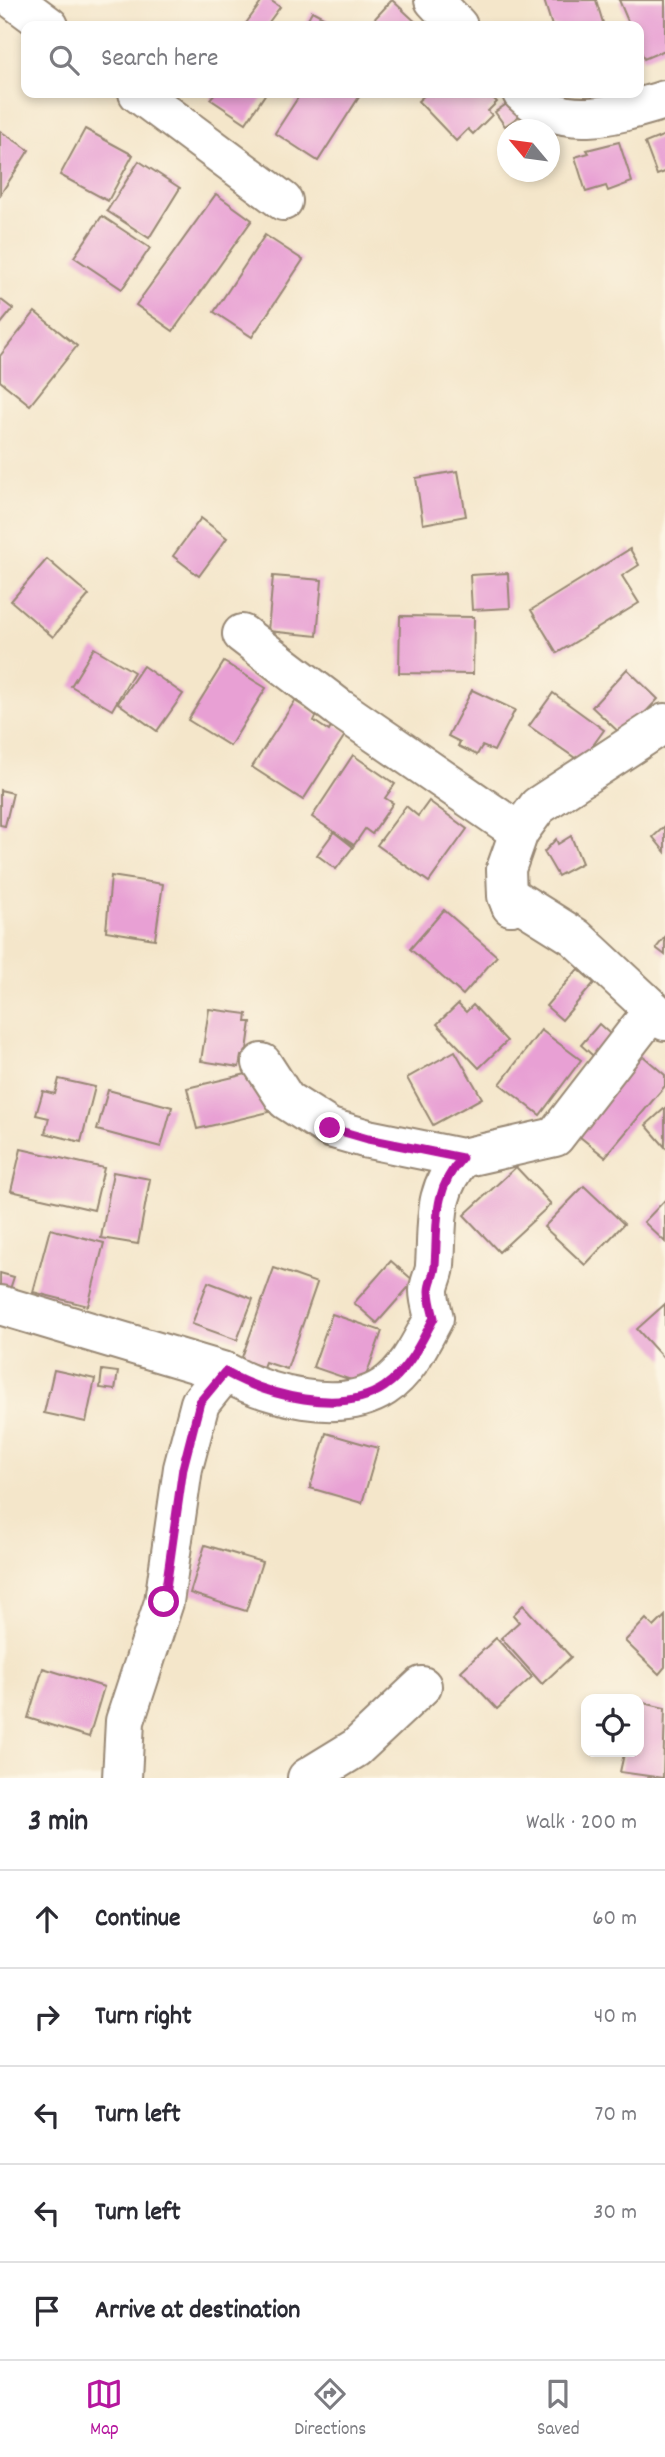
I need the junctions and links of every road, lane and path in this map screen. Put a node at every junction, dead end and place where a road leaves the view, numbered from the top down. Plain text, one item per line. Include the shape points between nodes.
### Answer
1 (14, 0) edge
2 (434, 0) edge
3 (42, 21) edge
4 (453, 21) edge
5 (145, 98) edge
6 (530, 98) edge
7 (665, 100) edge
8 (283, 201) dead end
9 (242, 634) dead end
10 (665, 723) edge
11 (519, 832) junction
12 (659, 1015) edge
13 (262, 1063) dead end
14 (462, 1158) junction
15 (0, 1305) edge
16 (225, 1372) junction
17 (422, 1686) dead end
18 (122, 1778) edge
19 (307, 1778) edge

1 - 3 street
2 - 4 street
5 - 8 street
6 - 7 street via 552,113 578,118 612,116
9 - 11 street via 339,708
10 - 11 street via 538,806
11 - 12 street via 506,869 507,896 511,906 508,895 575,937
12 - 14 street via 555,1137
13 - 14 street via 286,1100 330,1128
14 - 16 street via 445,1180 437,1216 435,1269 429,1291 434,1318 393,1380 364,1398 330,1402 254,1388
15 - 16 street
16 - 18 street via 200,1402 183,1468 164,1602 125,1721
17 - 19 street via 356,1748

